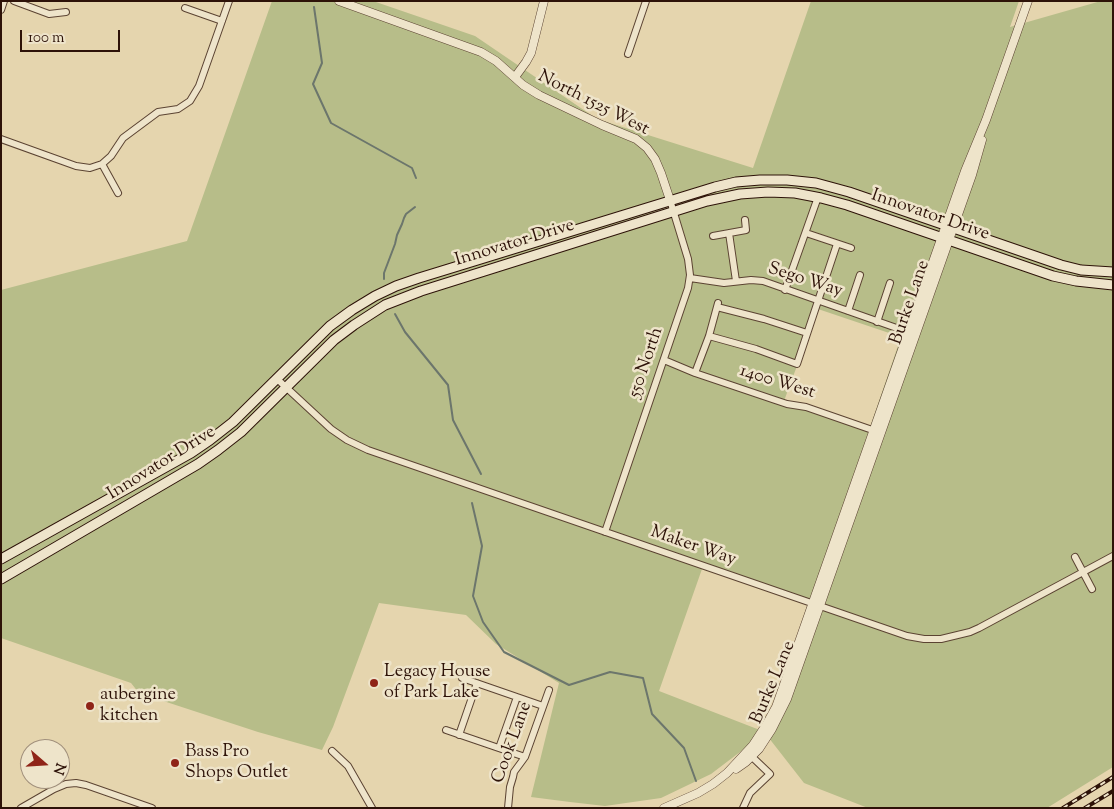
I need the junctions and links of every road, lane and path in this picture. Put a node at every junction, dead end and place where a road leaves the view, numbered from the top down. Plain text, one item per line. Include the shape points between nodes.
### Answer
1 (4, 1) edge
2 (14, 1) edge
3 (229, 1) edge
4 (339, 1) edge
5 (544, 1) edge
6 (646, 1) edge
7 (1028, 1) edge
8 (185, 8) dead end
9 (1, 10) edge
10 (66, 12) dead end
11 (222, 21) junction
12 (628, 54) dead end
13 (515, 77) junction
14 (1, 139) edge
15 (102, 164) junction
16 (118, 194) dead end
17 (818, 197) junction
18 (670, 200) junction
19 (674, 211) junction
20 (745, 220) dead end
21 (949, 227) junction
22 (806, 233) junction
23 (729, 234) junction
24 (713, 236) dead end
25 (945, 239) junction
26 (837, 244) junction
27 (850, 248) dead end
28 (1113, 272) edge
29 (860, 275) dead end
30 (690, 278) junction
31 (736, 281) junction
32 (890, 284) dead end
33 (1113, 285) edge
34 (785, 290) junction
35 (818, 301) junction
36 (848, 311) junction
37 (877, 322) junction
38 (908, 332) junction
39 (807, 334) junction
40 (709, 336) junction
41 (664, 360) junction
42 (695, 373) junction
43 (276, 378) junction
44 (286, 387) junction
45 (877, 432) junction
46 (604, 532) junction
47 (1113, 556) edge
48 (1075, 557) dead end
49 (1, 560) edge
50 (1083, 572) junction
51 (1, 579) edge
52 (1092, 589) dead end
53 (816, 605) junction
54 (462, 678) dead end
55 (477, 683) junction
56 (549, 690) dead end
57 (517, 697) junction
58 (543, 706) junction
59 (446, 730) dead end
60 (459, 735) junction
61 (499, 748) junction
62 (332, 751) dead end
63 (749, 755) junction
64 (525, 757) junction
65 (21, 808) edge
66 (152, 808) edge
67 (372, 808) edge
68 (508, 808) edge
69 (664, 808) edge
70 (743, 808) edge

1 - 9 street
2 - 10 street via 49,14
3 - 11 street
4 - 13 street, North 1525 West via 474,49
5 - 13 street via 531,53
6 - 12 street
7 - 21 street, Burke Lane via 986,120 976,162
8 - 11 street
11 - 15 street via 199,86 190,101 178,109 158,112 130,132
13 - 18 street, North 1525 West via 539,95 641,143 658,166
14 - 15 street via 76,166 90,168
15 - 16 street
17 - 19 main road, Innovator Drive via 782,192 754,193 718,198
17 - 22 street
17 - 25 main road, Innovator Drive
18 - 19 street, 550 North
18 - 21 main road, Innovator Drive via 736,182 787,180 838,188
18 - 43 main road, Innovator Drive via 385,291 340,318
19 - 30 street, 550 North
19 - 44 main road, Innovator Drive via 397,300 344,332
20 - 23 street via 746,230
21 - 25 street, Burke Lane
21 - 28 main road, Innovator Drive via 1071,268
22 - 26 street
22 - 34 street
23 - 24 street
23 - 31 street
25 - 33 main road, Innovator Drive via 1053,276
25 - 38 street, Burke Lane
25 - 45 street, Burke Lane
26 - 27 street
26 - 35 street
29 - 36 street
30 - 31 street, Sego Way
30 - 41 street, 550 North
31 - 34 street, Sego Way via 762,282
32 - 37 street
34 - 35 street, Sego Way
35 - 36 street, Sego Way
35 - 39 street
36 - 37 street, Sego Way
37 - 38 street, Sego Way
38 - 45 street, Burke Lane
39 - 40 street via 797,364
39 - 40 street via 717,305
40 - 42 street
41 - 42 street, 1400 West
41 - 46 street, 550 North
42 - 45 street, 1400 West
43 - 44 street, Maker Way
43 - 49 main road, Innovator Drive via 233,422 200,447
44 - 46 street, Maker Way via 331,429 357,446
44 - 51 main road, Innovator Drive via 241,432 208,458
45 - 53 street, Burke Lane
46 - 53 street, Maker Way
47 - 50 street, Maker Way
48 - 50 street
50 - 52 street
50 - 53 street, Maker Way via 979,628 941,639 907,636
53 - 63 street, Burke Lane via 776,707
54 - 55 street
55 - 57 street
55 - 60 street
56 - 58 street, Cook Lane
57 - 58 street
57 - 61 street
58 - 64 street, Cook Lane
59 - 60 street
60 - 61 street
61 - 64 street
62 - 67 street via 348,766
63 - 69 street, Burke Lane via 714,784
63 - 70 street via 770,774 750,793
64 - 68 street, Cook Lane via 513,777
65 - 66 street via 54,789 76,783

